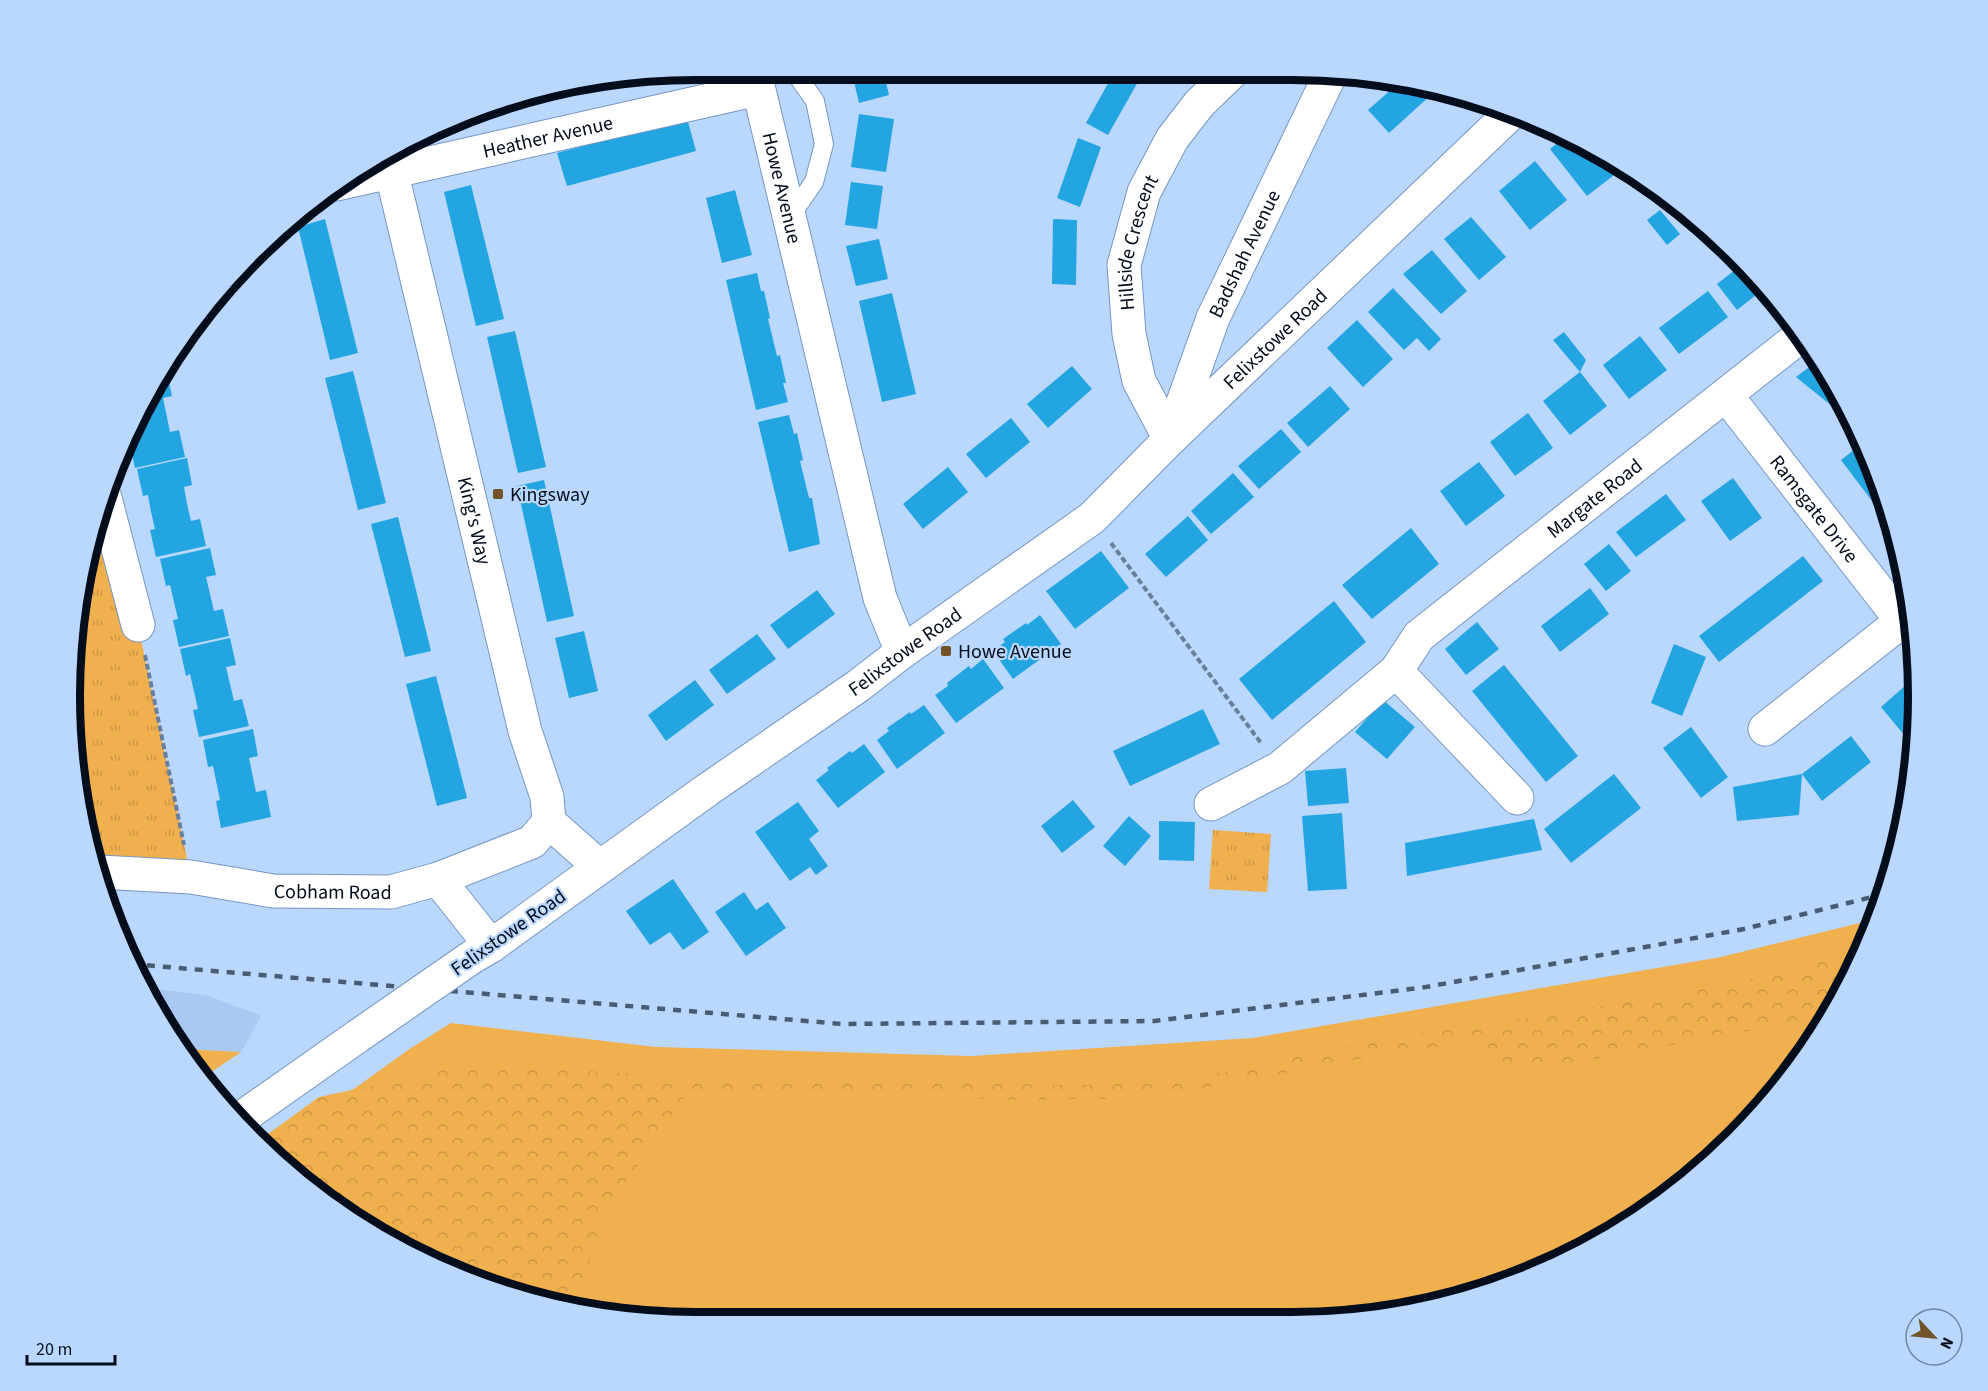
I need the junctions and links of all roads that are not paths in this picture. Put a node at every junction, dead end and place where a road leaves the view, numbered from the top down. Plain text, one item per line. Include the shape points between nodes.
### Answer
1 (756, 79) edge
2 (799, 79) edge
3 (1225, 79) edge
4 (1327, 81) edge
5 (1506, 118) edge
6 (390, 163) edge
7 (789, 218) junction
8 (1795, 340) edge
9 (1726, 395) junction
10 (1170, 439) junction
11 (108, 510) edge
12 (1904, 623) edge
13 (138, 625) road end
14 (1904, 629) edge
15 (902, 652) junction
16 (1395, 672) junction
17 (1765, 729) dead end
18 (1517, 798) dead end
19 (1211, 804) dead end
20 (549, 822) junction
21 (600, 867) junction
22 (105, 872) edge
23 (438, 879) junction
24 (482, 952) junction
25 (245, 1115) edge

1 - 6 street, Heather Avenue
1 - 7 street, Howe Avenue
2 - 7 lane via 814,101 824,144 814,182
3 - 10 street, Hillside Crescent via 1172,139 1144,192 1124,264 1129,334 1139,381
4 - 10 street, Badshah Avenue via 1213,318
5 - 10 street, Felixstowe Road
6 - 20 street, King's Way via 525,731 547,797
7 - 15 street, Howe Avenue via 880,598
8 - 9 street, Margate Road
9 - 12 street, Ramsgate Drive
9 - 16 street, Margate Road via 1419,636
10 - 15 street, Felixstowe Road via 1092,518
11 - 13 street
14 - 17 street, Ramsgate Drive
15 - 21 street, Felixstowe Road
16 - 18 street
16 - 19 street, Margate Road via 1280,768
20 - 21 street
20 - 23 street, Cobham Road via 532,842
21 - 24 street, Felixstowe Road
22 - 23 street, Cobham Road via 190,877 273,891 391,892
23 - 24 street
24 - 25 street, Felixstowe Road, bridge

